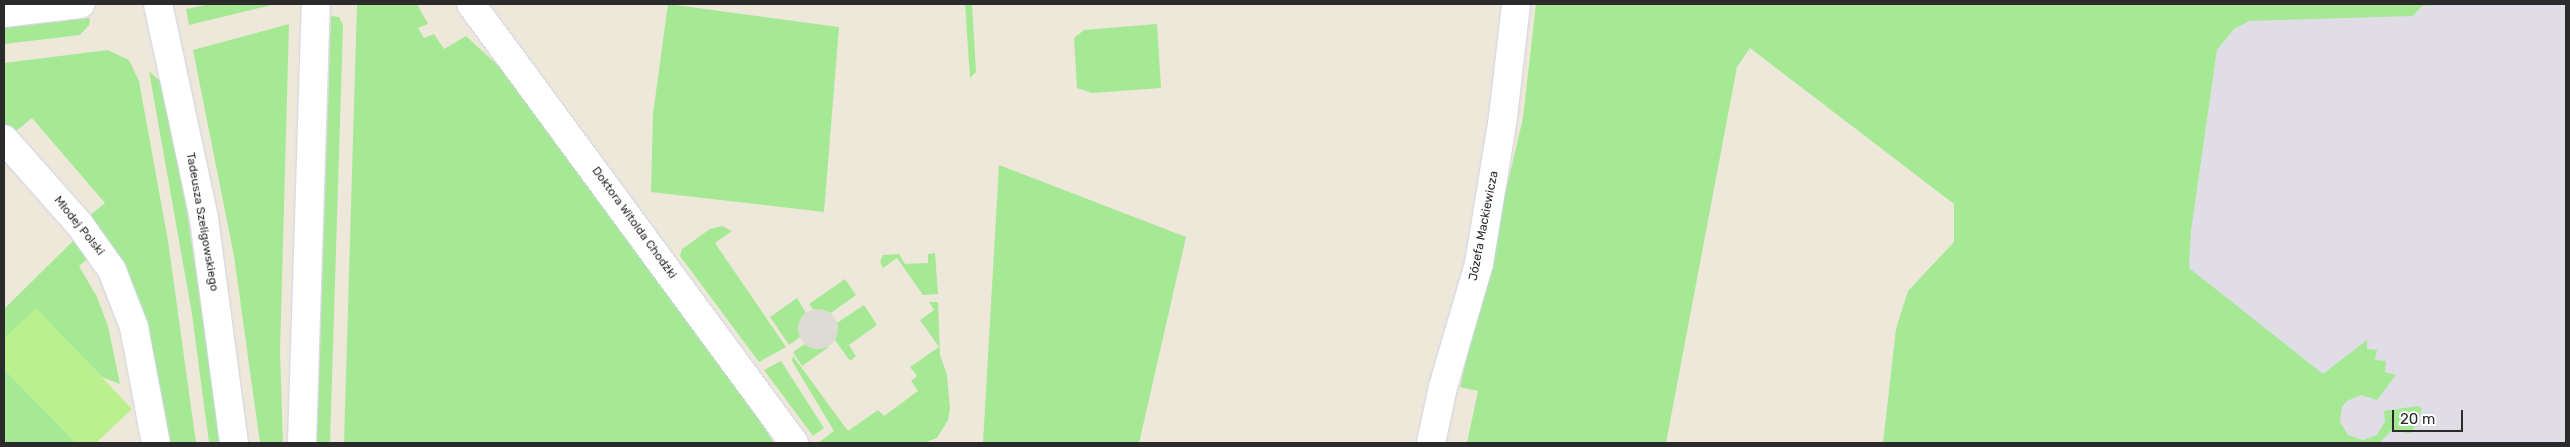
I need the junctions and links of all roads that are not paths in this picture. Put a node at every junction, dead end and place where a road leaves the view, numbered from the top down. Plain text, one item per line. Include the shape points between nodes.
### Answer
1 (80, 4) edge
2 (158, 4) edge
3 (316, 4) edge
4 (471, 4) edge
5 (1516, 4) edge
6 (4, 14) edge
7 (4, 139) edge
8 (156, 443) edge
9 (234, 443) edge
10 (302, 443) edge
11 (794, 443) edge
12 (1431, 443) edge

1 - 6 street
2 - 9 street, Tadeusza Szeligowskiego via 204,219
3 - 10 street
4 - 11 street, Doktora Witolda Chodźki
5 - 12 street, Józefa Mackiewicza via 1503,117 1479,264 1443,388
7 - 8 street, Młodej Polski via 80,225 112,270 134,327

